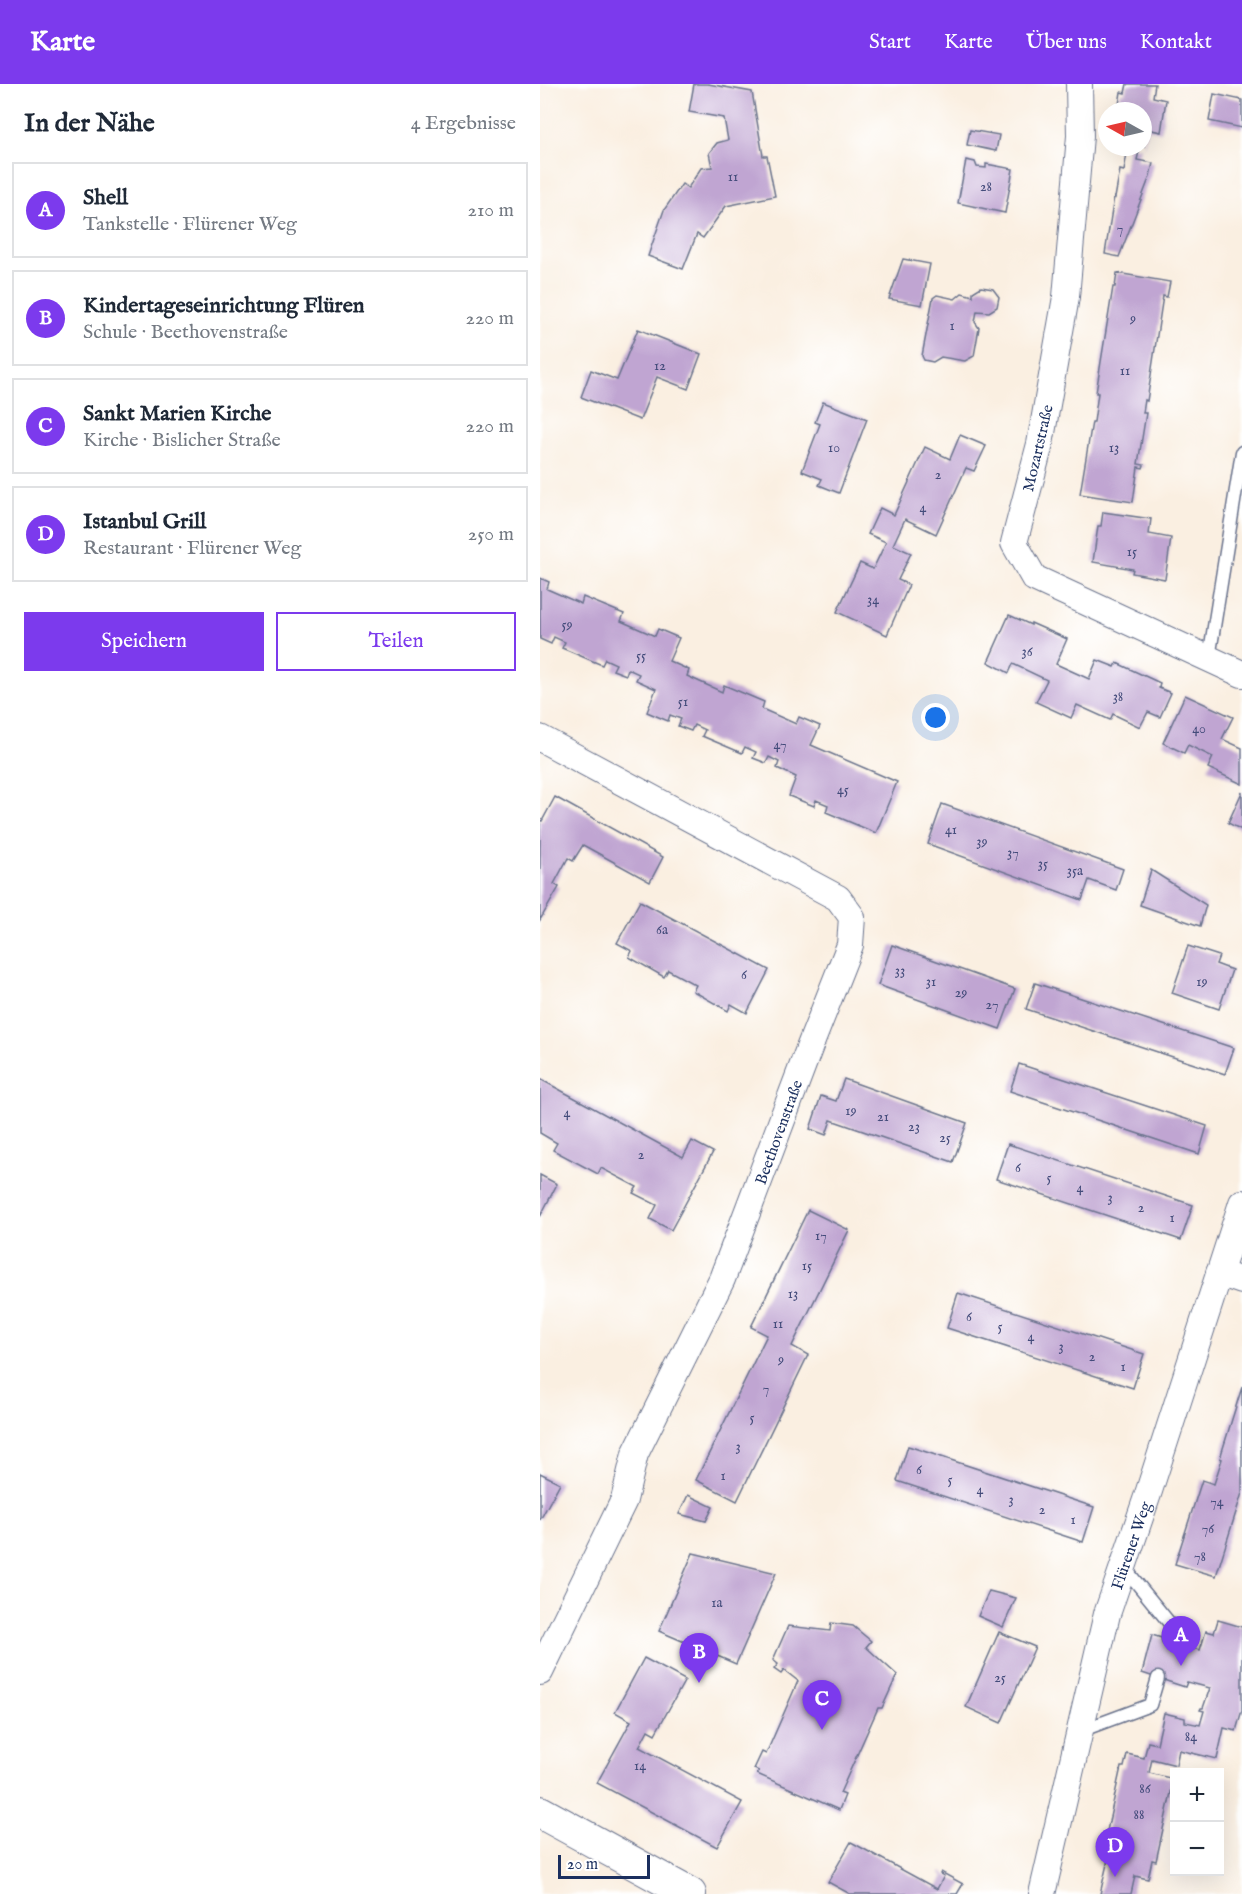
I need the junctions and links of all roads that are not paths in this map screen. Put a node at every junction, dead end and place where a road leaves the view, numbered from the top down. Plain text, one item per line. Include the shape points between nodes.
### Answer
1 (1079, 84) edge
2 (1242, 452) edge
3 (1209, 658) junction
4 (1242, 674) edge
5 (540, 738) edge
6 (1242, 1203) edge
7 (1230, 1277) edge
8 (1123, 1566) junction
9 (1168, 1640) dead end
10 (540, 1672) edge
11 (1158, 1678) dead end
12 (1079, 1732) junction
13 (540, 1812) edge
14 (690, 1894) edge
15 (1042, 1894) edge

1 - 3 street, Mozartstraße via 1080,136 1066,297 1040,444 1014,543 1034,578
2 - 3 lane
3 - 4 street, Mozartstraße
5 - 10 street, Beethovenstraße via 838,898 852,917 850,945 722,1279 635,1454 624,1500
6 - 7 street, Flürener Weg
7 - 8 street, Flürener Weg
8 - 9 lane via 1171,1625
8 - 12 street, Flürener Weg via 1107,1614
11 - 12 lane via 1150,1705
12 - 15 street, Flürener Weg
13 - 14 street

